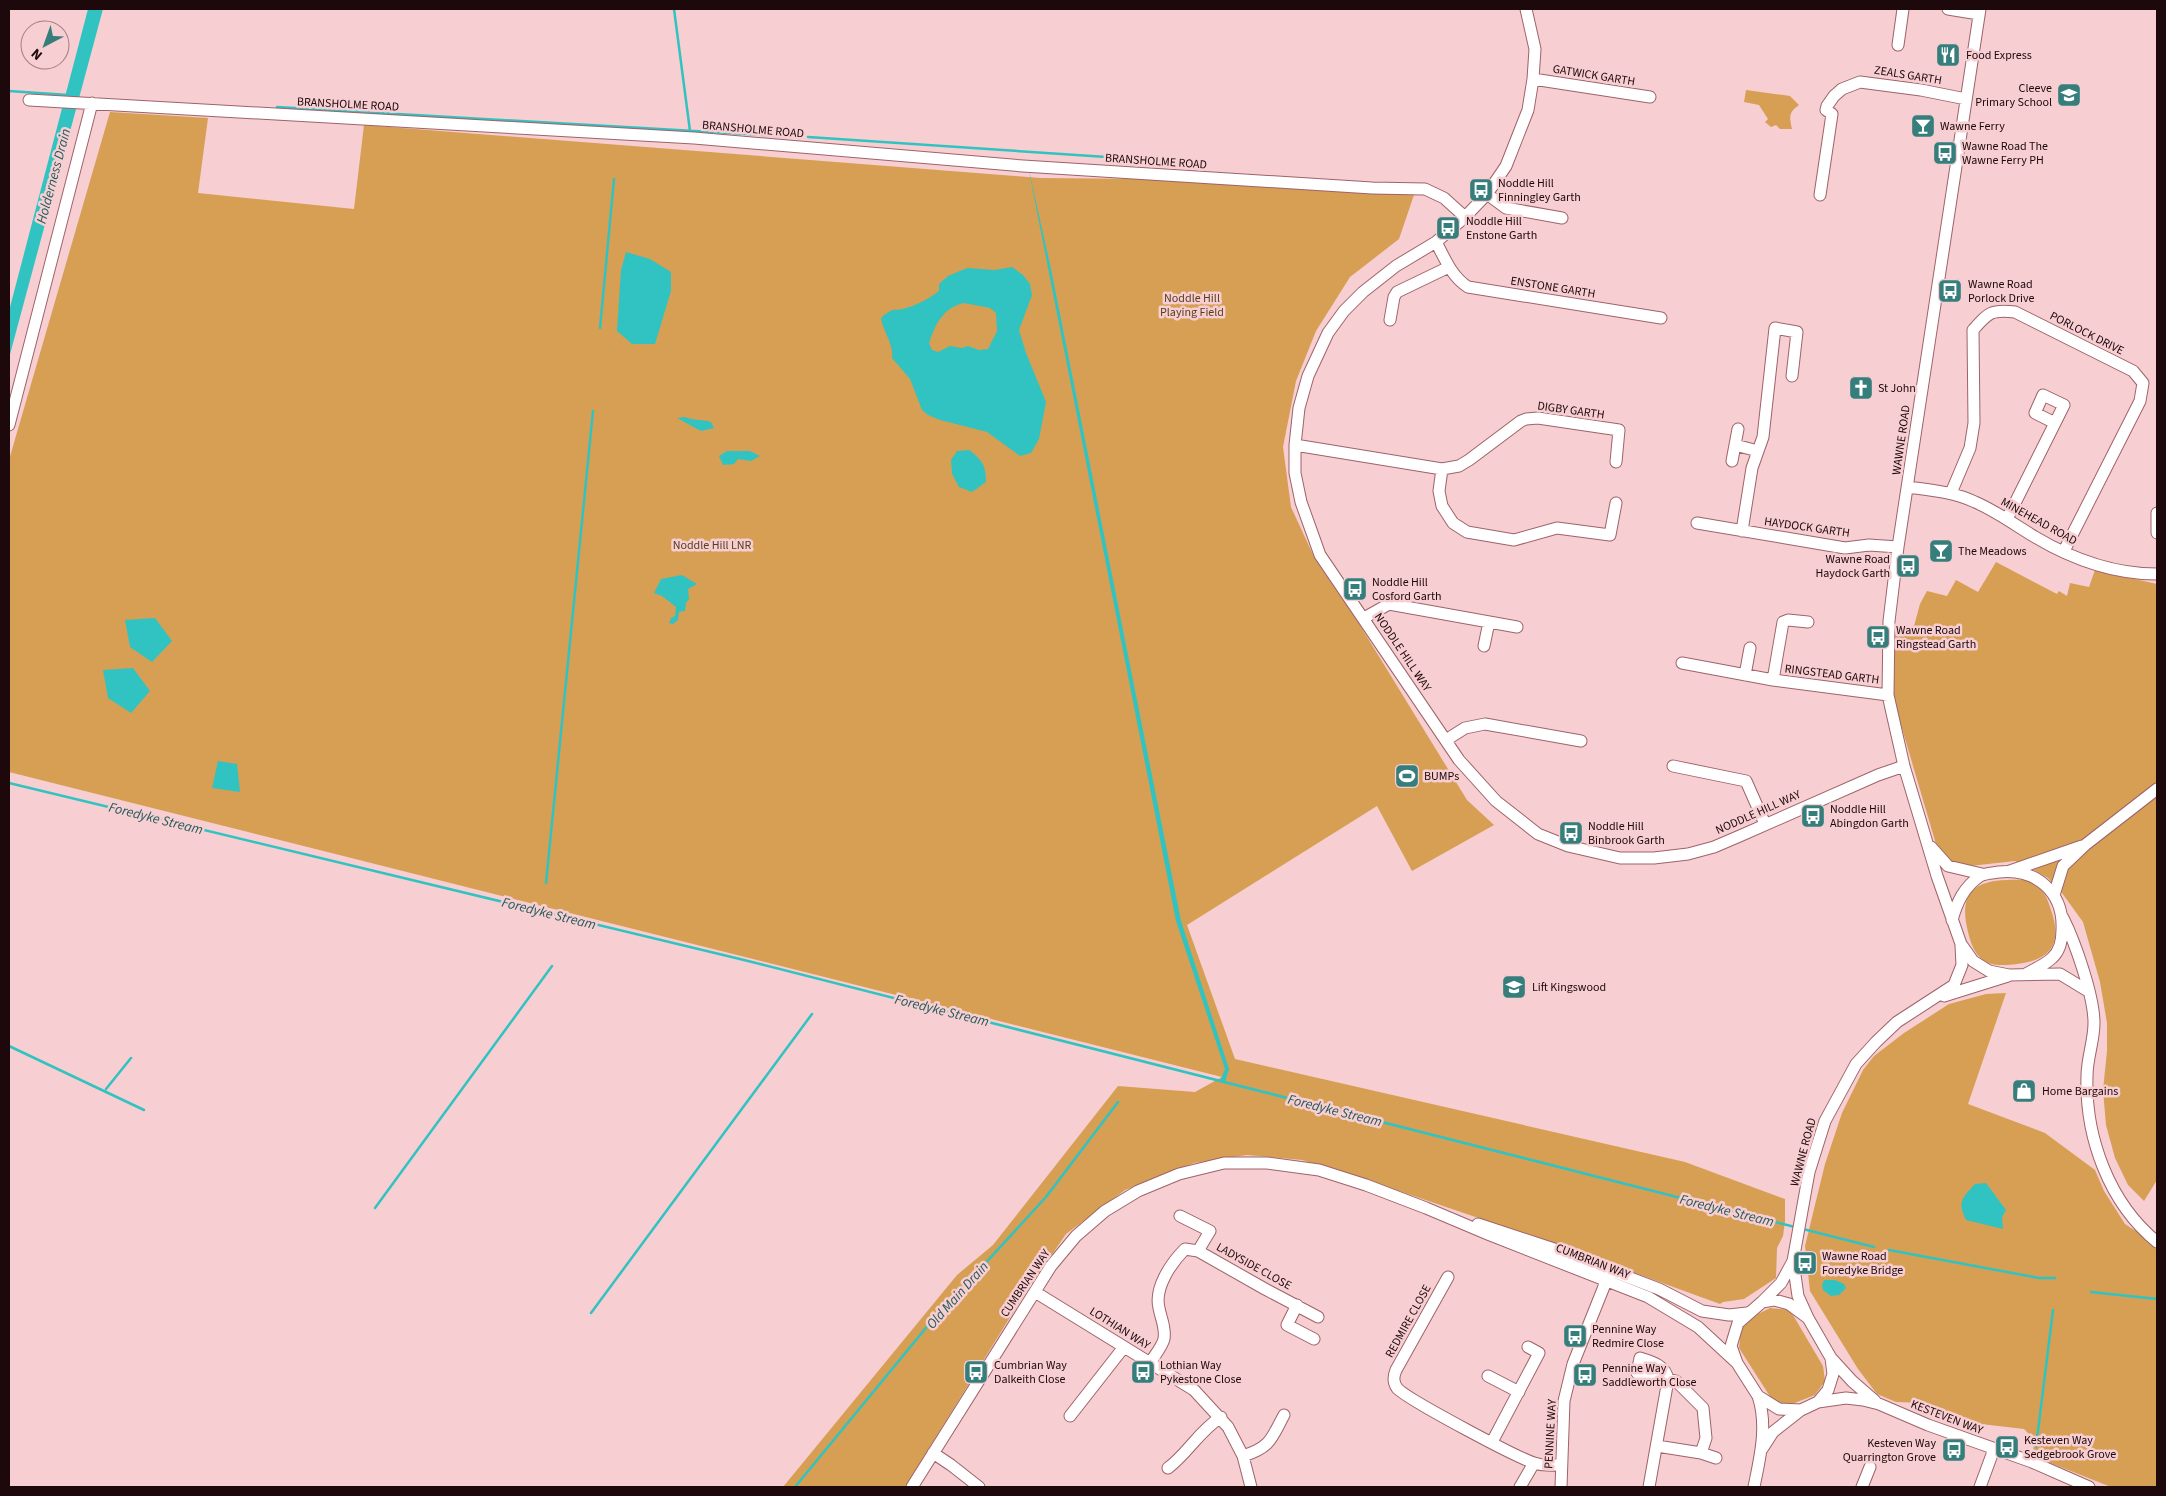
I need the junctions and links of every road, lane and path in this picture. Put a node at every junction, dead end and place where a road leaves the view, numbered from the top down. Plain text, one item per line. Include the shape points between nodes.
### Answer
1 (1526, 9) edge
2 (1903, 9) edge
3 (1948, 9) edge
4 (1980, 11) edge
5 (1898, 45) dead end
6 (1533, 79) junction
7 (1650, 98) dead end
8 (1966, 99) junction
9 (29, 100) dead end
10 (88, 103) junction
11 (1487, 194) junction
12 (1820, 195) dead end
13 (1465, 216) junction
14 (1562, 218) dead end
15 (1436, 242) junction
16 (1449, 267) junction
17 (1661, 318) dead end
18 (1390, 320) dead end
19 (1792, 376) dead end
20 (2055, 423) dead end
21 (9, 425) edge
22 (1738, 429) dead end
23 (1295, 445) junction
24 (1735, 445) junction
25 (1758, 451) junction
26 (1732, 461) dead end
27 (1616, 462) dead end
28 (1442, 469) junction
29 (1908, 487) junction
30 (1951, 493) junction
31 (1616, 503) dead end
32 (2157, 513) edge
33 (2007, 519) junction
34 (1697, 523) dead end
35 (1742, 531) junction
36 (2157, 533) edge
37 (1898, 547) junction
38 (2064, 551) junction
39 (2157, 574) edge
40 (1364, 618) junction
41 (1489, 622) junction
42 (1808, 622) dead end
43 (1518, 627) dead end
44 (1484, 646) dead end
45 (1750, 648) dead end
46 (1682, 663) dead end
47 (1745, 676) junction
48 (1773, 680) junction
49 (1888, 695) junction
50 (1446, 740) junction
51 (1581, 741) dead end
52 (1673, 766) dead end
53 (1904, 766) junction
54 (2157, 789) edge
55 (1765, 824) junction
56 (1929, 844) junction
57 (2085, 845) junction
58 (2010, 871) junction
59 (1982, 874) junction
60 (2054, 895) junction
61 (2063, 918) junction
62 (1952, 920) junction
63 (1961, 944) junction
64 (2026, 974) junction
65 (2009, 975) junction
66 (2088, 991) junction
67 (1930, 1001) junction
68 (1180, 1216) dead end
69 (2157, 1242) edge
70 (1198, 1251) junction
71 (1793, 1261) junction
72 (1608, 1275) junction
73 (1448, 1276) dead end
74 (1035, 1292) junction
75 (1762, 1302) junction
76 (1297, 1305) junction
77 (1747, 1313) junction
78 (1318, 1317) dead end
79 (1808, 1318) junction
80 (1314, 1339) dead end
81 (1124, 1347) junction
82 (1528, 1347) dead end
83 (1831, 1358) junction
84 (1150, 1363) junction
85 (1737, 1363) junction
86 (1488, 1376) dead end
87 (1519, 1392) junction
88 (1758, 1396) junction
89 (1818, 1402) junction
90 (1878, 1404) junction
91 (1801, 1410) junction
92 (1284, 1415) dead end
93 (1070, 1416) dead end
94 (1221, 1417) junction
95 (1492, 1442) junction
96 (1657, 1446) junction
97 (1762, 1449) junction
98 (1994, 1449) junction
99 (932, 1453) junction
100 (1701, 1453) junction
101 (1243, 1456) junction
102 (1716, 1458) dead end
103 (1534, 1463) junction
104 (1561, 1465) junction
105 (1870, 1467) dead end
106 (1168, 1468) dead end
107 (912, 1487) edge
108 (979, 1487) edge
109 (1251, 1487) edge
110 (1520, 1487) edge
111 (1561, 1487) edge
112 (1649, 1487) edge
113 (1754, 1487) edge
114 (1862, 1487) edge
115 (1980, 1487) edge
116 (2089, 1487) edge

1 - 6 street, NODDLE HILL WAY via 1535,49
2 - 5 street
3 - 4 street
4 - 8 street, WAWNE ROAD
6 - 7 street, GATWICK GARTH
6 - 11 street, NODDLE HILL WAY via 1528,110 1506,166
8 - 12 street, ZEALS GARTH via 1860,82 1842,89 1826,110 1832,114
8 - 29 street, WAWNE ROAD
9 - 10 street, BRANSHOLME ROAD
10 - 13 street, BRANSHOLME ROAD via 694,138 1023,166 1425,189 1444,198
10 - 21 street
11 - 13 street, NODDLE HILL WAY
11 - 14 street via 1506,208
13 - 15 street, NODDLE HILL WAY
15 - 16 street, ENSTONE GARTH
15 - 23 street, NODDLE HILL WAY via 1396,266 1363,292 1328,333 1308,376 1299,408
16 - 17 street, ENSTONE GARTH via 1468,287
16 - 18 street via 1397,292
19 - 25 street via 1797,332 1775,328 1763,437
20 - 33 street
22 - 24 street
23 - 28 street, DIGBY GARTH
23 - 40 street, NODDLE HILL WAY via 1295,474 1301,502 1320,555
24 - 25 street
24 - 26 street
25 - 35 street via 1752,468
27 - 28 street, DIGBY GARTH via 1619,430 1532,418 1521,421 1459,466
28 - 31 street via 1439,491 1442,506 1453,523 1467,532 1514,540 1557,528 1610,535
29 - 30 street, MINEHEAD ROAD
29 - 37 street, WAWNE ROAD
30 - 33 street, MINEHEAD ROAD
30 - 38 street, PORLOCK DRIVE via 1970,448 1974,424 1973,330 1985,317 1998,310 2015,312 2133,371 2143,383 2140,401
32 - 36 street
33 - 38 street, MINEHEAD ROAD
34 - 35 street, HAYDOCK GARTH
35 - 37 street, HAYDOCK GARTH via 1845,548 1869,545
37 - 49 street, WAWNE ROAD via 1889,621
38 - 39 street, MINEHEAD ROAD via 2091,564 2134,574
40 - 41 street via 1390,604
40 - 50 street, NODDLE HILL WAY
41 - 43 street
41 - 44 street
42 - 48 street, RINGSTEAD GARTH via 1783,622
45 - 47 street
46 - 47 street, RINGSTEAD GARTH
47 - 48 street, RINGSTEAD GARTH
48 - 49 street, RINGSTEAD GARTH
49 - 53 street, WAWNE ROAD
50 - 51 street via 1465,728 1484,724
50 - 55 street, NODDLE HILL WAY via 1459,760 1496,801 1538,834 1596,854 1620,858 1688,854 1714,847
52 - 55 street via 1746,781
53 - 55 street, NODDLE HILL WAY via 1878,774
53 - 56 street, WAWNE ROAD
54 - 57 street
56 - 59 street, WAWNE ROAD via 1948,866
56 - 62 street, WAWNE ROAD
57 - 58 street
57 - 60 street via 2063,866
58 - 59 street
58 - 60 street via 2037,877
59 - 62 street via 1965,889
60 - 61 street
61 - 64 street via 2062,943 2053,958
61 - 66 street via 2074,940
62 - 63 street
63 - 65 street via 1973,961 1989,971
63 - 67 street, WAWNE ROAD via 1962,965 1954,985
64 - 65 street
64 - 66 street via 2060,974
65 - 67 street, WAWNE ROAD
66 - 69 street via 2094,1023 2087,1067 2087,1094 2096,1147 2115,1191 2135,1221
67 - 71 street, WAWNE ROAD via 1897,1022 1856,1064 1829,1111 1809,1172
68 - 70 street, LADYSIDE CLOSE via 1210,1232
70 - 76 street, LADYSIDE CLOSE
70 - 84 street, LADYSIDE CLOSE via 1185,1249 1164,1278 1158,1307 1165,1327 1164,1340
71 - 75 street, WAWNE ROAD via 1781,1283
71 - 79 street, WAWNE ROAD via 1798,1296
72 - 74 street, CUMBRIAN WAY via 1503,1231 1319,1170 1267,1163 1224,1164 1179,1174 1138,1191 1105,1211 1076,1236
72 - 77 street, CUMBRIAN WAY via 1659,1289 1702,1311 1729,1315
72 - 85 street, CUMBRIAN WAY via 1698,1327
72 - 104 street, PENNINE WAY via 1573,1364 1564,1401
73 - 95 street, REDMIRE CLOSE via 1396,1370 1394,1382 1399,1391
74 - 81 street, LOTHIAN WAY
74 - 99 street, CUMBRIAN WAY
75 - 77 street
75 - 79 street via 1774,1300 1790,1304
76 - 78 street, LADYSIDE CLOSE
76 - 80 street, LADYSIDE CLOSE via 1287,1325
77 - 85 street via 1738,1323 1731,1346
79 - 83 street
81 - 84 street, LOTHIAN WAY
81 - 93 street
82 - 87 street via 1539,1354
83 - 89 street via 1833,1374 1828,1390
83 - 90 street, KESTEVEN WAY
84 - 94 street, LOTHIAN WAY via 1194,1390
85 - 88 street
86 - 87 street
87 - 95 street
88 - 91 street via 1780,1409
88 - 97 street via 1764,1412
89 - 90 street, KESTEVEN WAY via 1846,1398
89 - 91 street
90 - 98 street, KESTEVEN WAY
91 - 97 street via 1773,1432
92 - 101 street via 1269,1444
94 - 101 street, LOTHIAN WAY
94 - 106 street via 1206,1427
95 - 103 street, REDMIRE CLOSE
96 - 100 street
96 - 100 street via 1668,1380 1676,1381 1703,1408 1706,1438
96 - 112 street
97 - 113 street
98 - 115 street
98 - 116 street, KESTEVEN WAY
99 - 107 street, CUMBRIAN WAY
99 - 108 street
100 - 102 street
101 - 109 street, LOTHIAN WAY
103 - 104 street, REDMIRE CLOSE
103 - 110 street
104 - 111 street, PENNINE WAY
105 - 114 street

